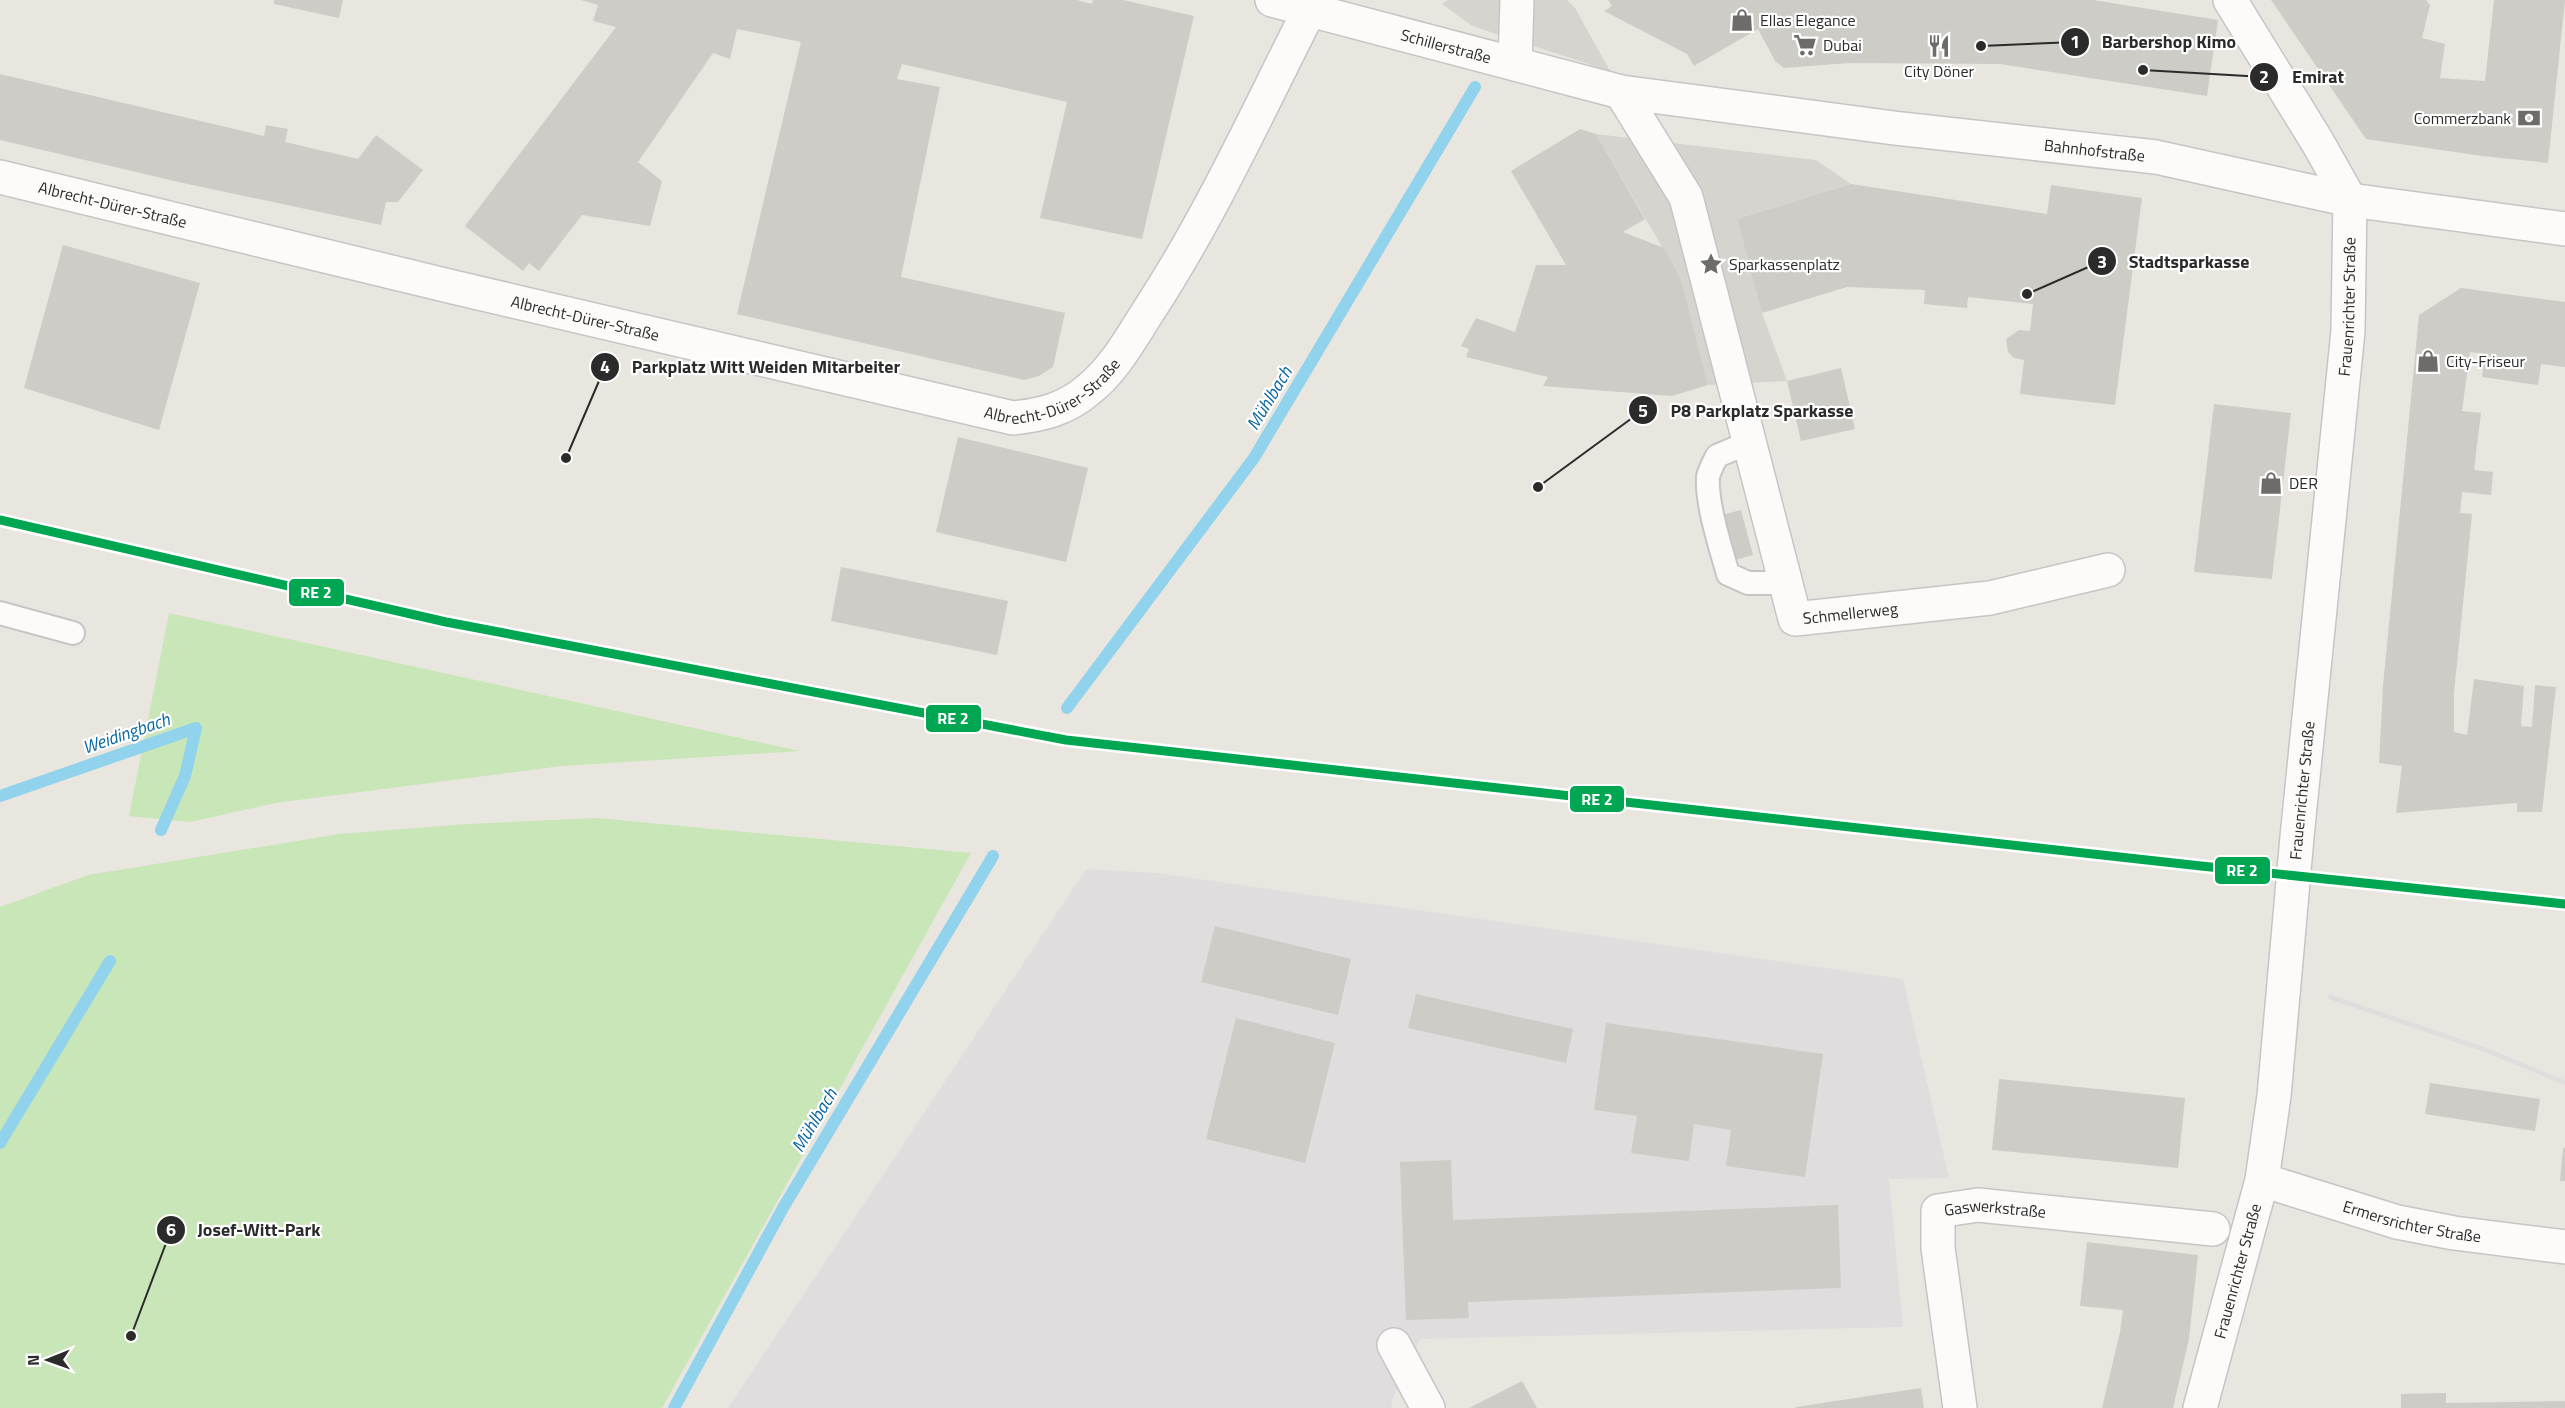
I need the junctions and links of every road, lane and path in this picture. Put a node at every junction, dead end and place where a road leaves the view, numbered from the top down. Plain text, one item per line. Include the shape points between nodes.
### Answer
1 (1272, 0) edge
2 (1517, 0) edge
3 (2230, 0) edge
4 (1309, 11) junction
5 (1515, 64) junction
6 (1621, 92) junction
7 (0, 177) edge
8 (2350, 201) junction
9 (2565, 229) edge
10 (1748, 431) junction
11 (2108, 570) dead end
12 (1786, 583) junction
13 (0, 613) edge
14 (73, 633) dead end
15 (2262, 1180) junction
16 (2213, 1229) dead end
17 (2565, 1247) edge
18 (1394, 1345) dead end
19 (1428, 1408) edge
20 (1960, 1408) edge
21 (2200, 1408) edge

1 - 4 street, Schillerstraße
2 - 5 street
3 - 8 street
4 - 5 street, Schillerstraße
4 - 7 street, Albrecht-Dürer-Straße via 1196,235 1116,361 1090,390 1066,406 1038,416 1013,418
5 - 6 street, Schillerstraße
6 - 8 street, Bahnhofstraße via 1894,128 2146,155
6 - 10 street via 1686,197
8 - 9 street, Bahnhofstraße
8 - 15 street, Frauenrichter Straße via 2348,331 2275,1084
10 - 12 street, Schmellerweg
10 - 12 lane via 1717,456 1708,476 1720,545 1728,574 1748,583
11 - 12 street, Schmellerweg via 1990,598 1795,619
13 - 14 lane
15 - 17 street, Ermersrichter Straße via 2397,1222
15 - 21 street, Frauenrichter Straße
16 - 20 street, Gaswerkstraße via 1978,1205 1938,1211 1938,1248
18 - 19 street

